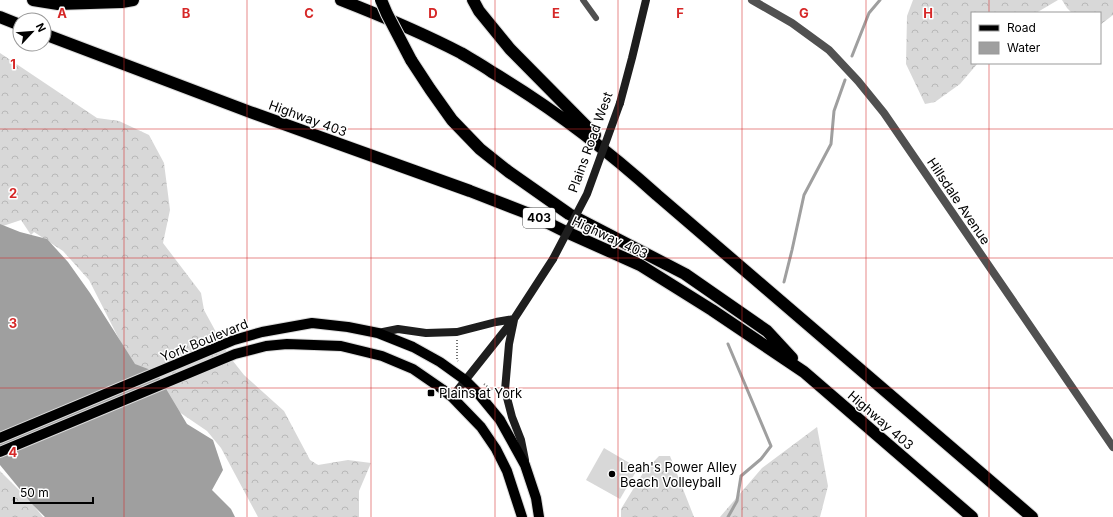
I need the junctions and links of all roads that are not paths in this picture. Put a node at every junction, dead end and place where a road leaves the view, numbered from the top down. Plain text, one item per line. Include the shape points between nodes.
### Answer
1 (33, 0) edge
2 (133, 0) edge
3 (341, 0) edge
4 (381, 0) edge
5 (473, 0) edge
6 (583, 0) edge
7 (646, 0) edge
8 (752, 0) edge
9 (0, 17) edge
10 (596, 18) dead end
11 (12, 22) edge
12 (52, 37) edge
13 (628, 168) junction
14 (514, 319) junction
15 (378, 333) junction
16 (804, 372) junction
17 (465, 380) junction
18 (452, 397) junction
19 (0, 438) edge
20 (1113, 447) edge
21 (0, 452) edge
22 (526, 465) junction
23 (522, 517) edge
24 (539, 517) edge
25 (972, 517) edge
26 (1032, 517) edge

1 - 2 highway via 58,4
3 - 13 highway, Highway 403 via 402,24 468,57 550,109
4 - 16 highway, bridge via 411,60 430,89 452,120 480,149 569,214 685,274 767,331
5 - 13 highway via 510,49
6 - 10 lane
7 - 14 main road, Plains Road West, bridge via 620,103 587,194 553,259
8 - 20 street, Hillsdale Avenue via 792,23 829,50 884,113
9 - 11 highway
12 - 16 highway, Highway 403 / 403 via 532,215 640,265
13 - 26 highway, Highway 403
14 - 15 main road via 457,332 426,333 398,329
14 - 17 main road, Plains Road West
14 - 22 main road via 505,390
15 - 17 main road, York Boulevard via 413,347
15 - 19 main road, York Boulevard via 312,323 262,332 234,340
16 - 25 highway, Highway 403 / 403
17 - 18 main road, Plains Road West
17 - 22 main road via 500,420
18 - 21 main road, York Boulevard via 413,369 382,356 341,346 266,346 235,354
18 - 23 main road via 496,449 507,471
22 - 24 main road

